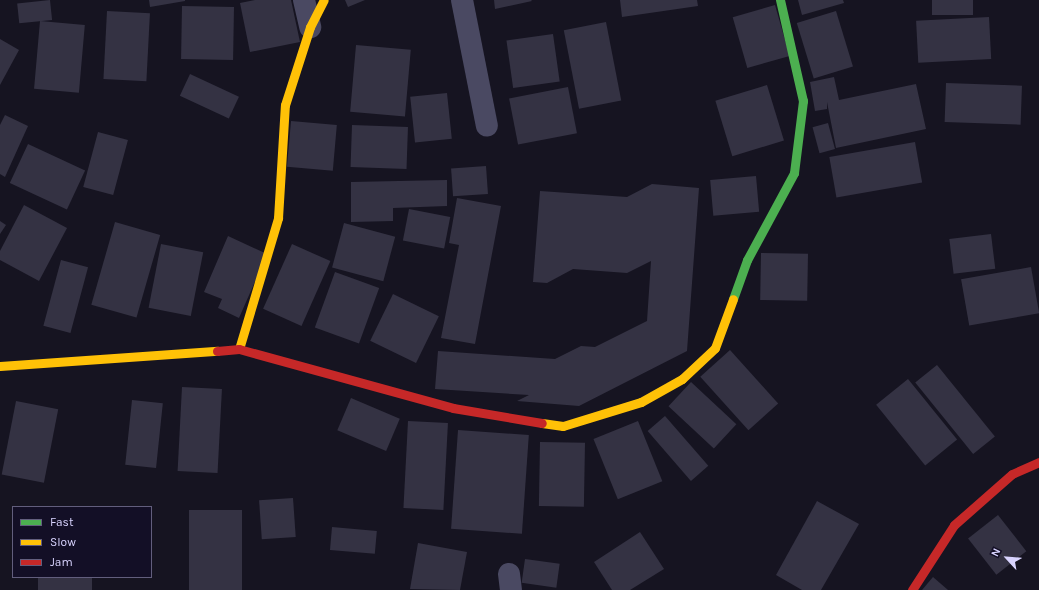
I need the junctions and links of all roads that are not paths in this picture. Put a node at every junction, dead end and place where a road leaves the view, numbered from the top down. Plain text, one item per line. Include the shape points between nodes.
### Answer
1 (304, 0) edge
2 (324, 0) edge
3 (462, 0) edge
4 (780, 0) edge
5 (310, 27) junction
6 (487, 126) dead end
7 (239, 349) junction
8 (0, 366) edge
9 (1039, 462) edge
10 (912, 590) edge

1 - 5 street
2 - 5 street
3 - 6 street
4 - 7 street via 803,101 794,172 747,260 715,348 682,379 641,402 563,426 453,408
5 - 7 street via 285,105 278,218
7 - 8 street
9 - 10 street via 1012,474 954,525

